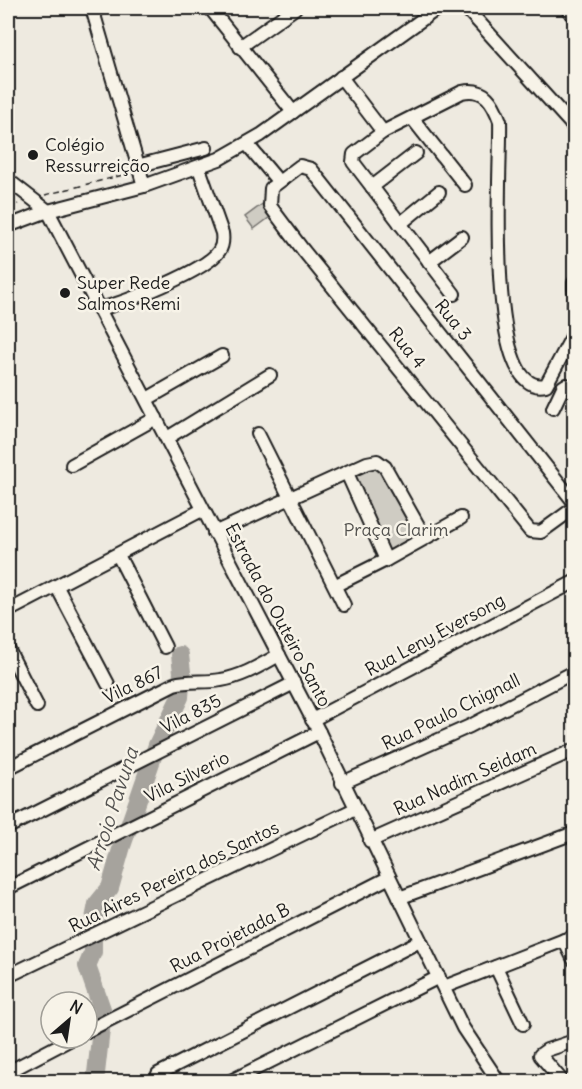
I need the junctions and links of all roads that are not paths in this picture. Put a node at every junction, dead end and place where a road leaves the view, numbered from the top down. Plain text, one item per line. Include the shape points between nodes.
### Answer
1 (92, 8) edge
2 (210, 8) edge
3 (295, 8) edge
4 (466, 8) edge
5 (567, 8) edge
6 (429, 10) edge
7 (574, 17) edge
8 (240, 47) junction
9 (341, 77) junction
10 (293, 112) junction
11 (412, 117) junction
12 (574, 127) edge
13 (383, 132) junction
14 (247, 144) junction
15 (206, 148) dead end
16 (416, 153) dead end
17 (137, 166) junction
18 (199, 168) junction
19 (8, 180) edge
20 (274, 185) junction
21 (465, 185) dead end
22 (144, 186) junction
23 (372, 187) junction
24 (439, 192) dead end
25 (48, 211) junction
26 (400, 224) junction
27 (8, 226) edge
28 (462, 237) dead end
29 (429, 262) junction
30 (574, 283) edge
31 (574, 290) edge
32 (454, 294) dead end
33 (574, 302) edge
34 (99, 309) junction
35 (574, 313) edge
36 (574, 333) edge
37 (222, 356) dead end
38 (270, 375) dead end
39 (574, 387) edge
40 (147, 399) junction
41 (553, 408) dead end
42 (156, 418) junction
43 (258, 434) dead end
44 (167, 438) junction
45 (72, 465) dead end
46 (347, 473) junction
47 (291, 500) junction
48 (574, 502) edge
49 (574, 509) edge
50 (202, 510) junction
51 (460, 518) dead end
52 (214, 532) junction
53 (425, 538) junction
54 (118, 555) junction
55 (386, 560) junction
56 (574, 582) edge
57 (336, 585) junction
58 (57, 587) junction
59 (344, 605) dead end
60 (8, 611) edge
61 (165, 647) dead end
62 (8, 649) edge
63 (279, 655) junction
64 (574, 672) edge
65 (294, 683) junction
66 (108, 684) dead end
67 (37, 706) dead end
68 (312, 720) junction
69 (319, 732) junction
70 (574, 750) edge
71 (8, 768) edge
72 (342, 783) junction
73 (355, 809) junction
74 (8, 827) edge
75 (574, 832) edge
76 (370, 841) junction
77 (388, 878) junction
78 (8, 888) edge
79 (399, 898) junction
80 (420, 941) junction
81 (574, 960) edge
82 (496, 967) junction
83 (8, 976) edge
84 (441, 982) junction
85 (523, 1024) dead end
86 (99, 1025) edge
87 (574, 1041) edge
88 (50, 1050) edge
89 (8, 1072) edge
90 (158, 1074) dead end
91 (229, 1082) edge
92 (499, 1082) edge
93 (563, 1082) edge

1 - 17 street
2 - 8 street
3 - 8 street
4 - 12 street
5 - 7 street
6 - 9 street
8 - 10 street
9 - 10 street
9 - 13 street
10 - 14 street
11 - 13 street
11 - 21 street
11 - 36 street via 471,90 485,94 495,105 501,141 500,295 510,351 528,380 534,385 546,385
13 - 23 street via 352,158
14 - 18 street
14 - 20 street
15 - 17 street
16 - 23 street
17 - 22 street
18 - 22 street
18 - 34 street via 222,234 219,253 193,273
19 - 25 street, Estrada do Outeiro Santo
20 - 48 street, Rua 3 via 300,166 311,169
20 - 49 street, Rua 4 via 270,206 527,528 538,533
22 - 25 street
23 - 26 street
24 - 26 street
25 - 27 street
25 - 34 street, Estrada do Outeiro Santo
26 - 29 street
28 - 29 street
29 - 32 street
30 - 31 street
33 - 35 street
34 - 40 street, Estrada do Outeiro Santo
37 - 40 street
38 - 44 street
39 - 41 street via 563,387
40 - 42 street, Estrada do Outeiro Santo
42 - 44 street, Estrada do Outeiro Santo
42 - 45 street
43 - 47 street
44 - 50 street, Estrada do Outeiro Santo
46 - 47 street
46 - 53 street via 367,463 380,462
46 - 55 street
47 - 52 street
47 - 57 street
50 - 52 street, Estrada do Outeiro Santo
50 - 54 street
51 - 53 street
52 - 63 street, Estrada do Outeiro Santo
53 - 55 street
54 - 58 street
54 - 61 street
55 - 57 street
56 - 68 street, Rua Leny Eversong
57 - 59 street
58 - 60 street
58 - 66 street
62 - 67 street
63 - 65 street, Estrada do Outeiro Santo
63 - 71 street, Vila 867 via 224,680 174,684
64 - 72 street, Rua Paulo Chignall via 470,726
65 - 68 street, Estrada do Outeiro Santo
65 - 74 street, Vila 835
68 - 69 street, Estrada do Outeiro Santo
69 - 72 street, Estrada do Outeiro Santo
69 - 78 street, Vila Silverio
70 - 76 street, Rua Nadim Seidam
72 - 73 street, Estrada do Outeiro Santo
73 - 76 street, Estrada do Outeiro Santo
73 - 83 street, Rua Aires Pereira dos Santos
75 - 79 street
76 - 77 street, Estrada do Outeiro Santo
77 - 79 street, Estrada do Outeiro Santo
77 - 86 street, Rua Projetada B
79 - 80 street, Estrada do Outeiro Santo
80 - 84 street, Estrada do Outeiro Santo
80 - 90 street
81 - 82 street via 568,939
82 - 84 street
82 - 85 street
84 - 91 street
84 - 92 street, Estrada do Outeiro Santo via 472,1044
87 - 93 street via 540,1055
88 - 89 street

